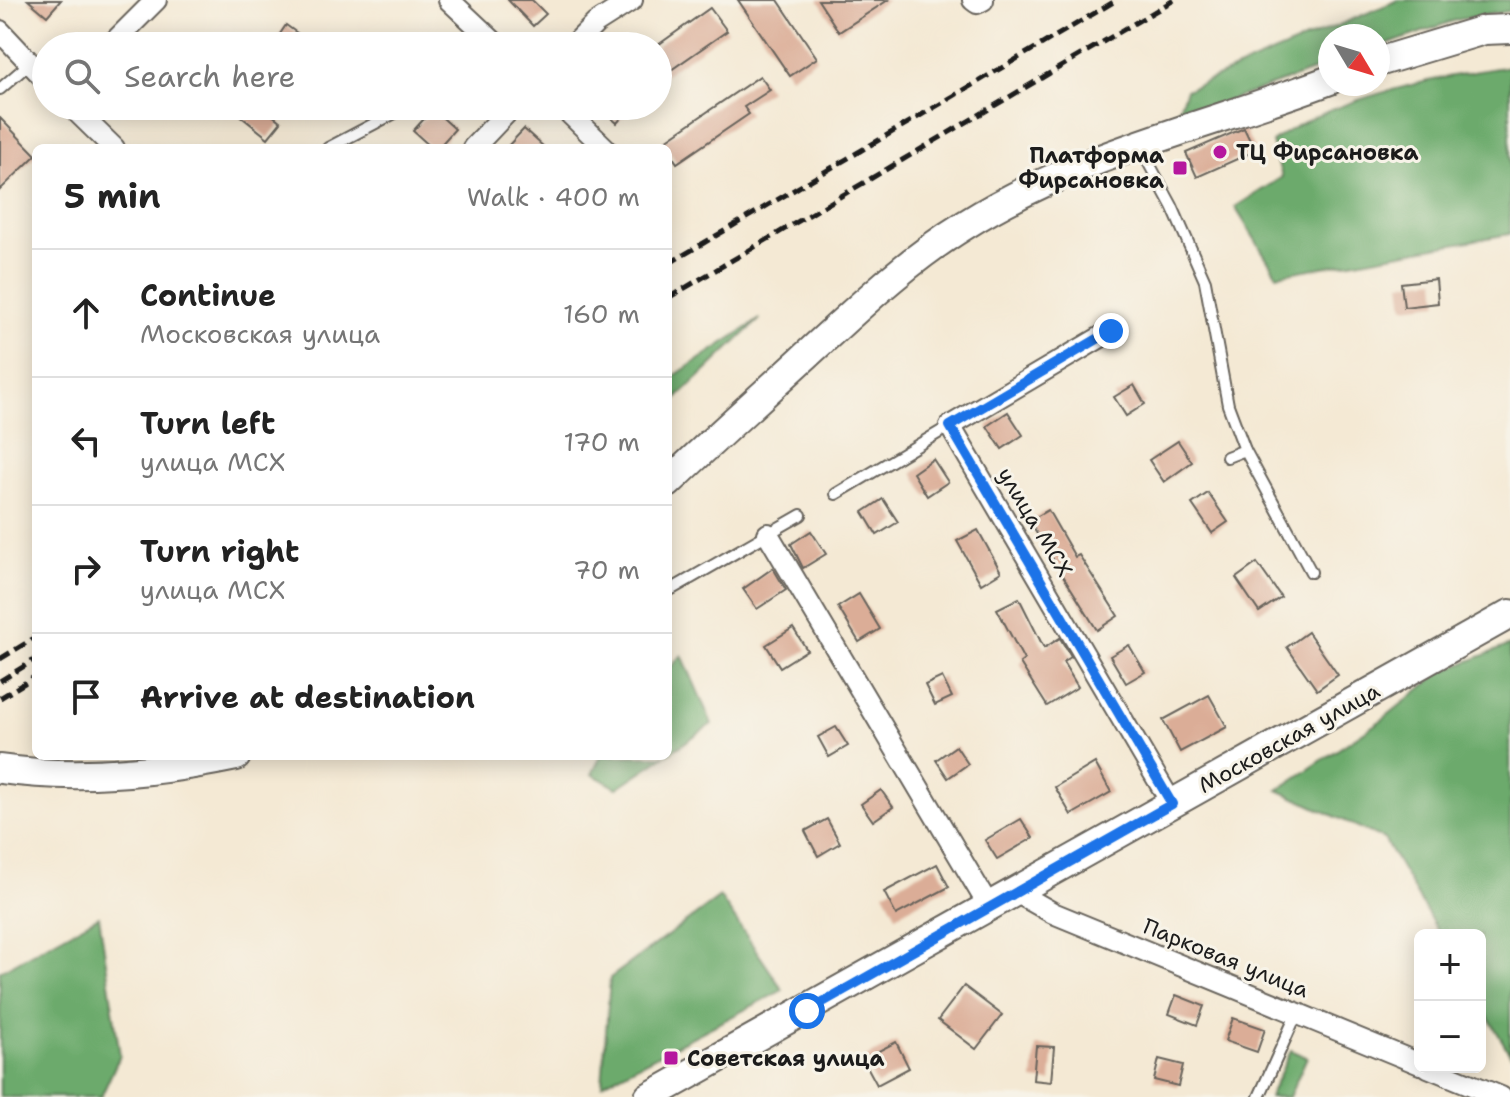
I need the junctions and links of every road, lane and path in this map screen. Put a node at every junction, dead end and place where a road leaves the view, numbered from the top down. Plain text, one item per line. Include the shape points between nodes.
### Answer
1 (156, 0) edge
2 (449, 0) edge
3 (632, 0) edge
4 (1510, 29) edge
5 (0, 31) edge
6 (124, 32) edge
7 (483, 32) edge
8 (587, 32) edge
9 (1390, 58) edge
10 (30, 63) joint
11 (1318, 84) edge
12 (0, 89) edge
13 (85, 120) edge
14 (381, 120) edge
15 (500, 120) edge
16 (576, 120) edge
17 (110, 144) edge
18 (336, 144) edge
19 (477, 144) edge
20 (601, 144) edge
21 (1138, 144) junction
22 (1111, 331) dead end
23 (950, 426) junction
24 (1245, 450) junction
25 (1227, 457) dead end
26 (672, 479) edge
27 (836, 494) dead end
28 (801, 515) dead end
29 (768, 534) junction
30 (1311, 572) dead end
31 (672, 589) dead end
32 (1510, 614) edge
33 (209, 760) edge
34 (0, 769) edge
35 (1172, 804) junction
36 (1016, 892) junction
37 (985, 909) junction
38 (1297, 1013) junction
39 (1414, 1062) edge
40 (1443, 1073) edge
41 (688, 1087) edge
42 (649, 1097) edge
43 (1259, 1097) edge
44 (1501, 1097) edge

1 - 6 street
2 - 7 street
3 - 8 street
4 - 9 street via 1471,34
5 - 10 street
10 - 12 lane
11 - 21 street
13 - 17 street
14 - 18 lane
15 - 19 street
16 - 20 street
21 - 24 lane via 1205,281 1228,405
21 - 26 street via 1061,174 966,224 896,273
22 - 23 street
23 - 27 lane
23 - 35 street, улица МСХ
24 - 25 lane
24 - 30 lane
28 - 29 lane
29 - 31 lane
29 - 37 street via 984,898
32 - 35 street, Московская улица
33 - 34 street via 133,771 38,774
35 - 36 street, Московская улица
36 - 37 street, Московская улица
36 - 38 street, Парковая улица via 1053,913
37 - 41 street, Московская улица
38 - 39 street, Парковая улица
38 - 43 lane
40 - 44 street
41 - 42 street, Московская улица

